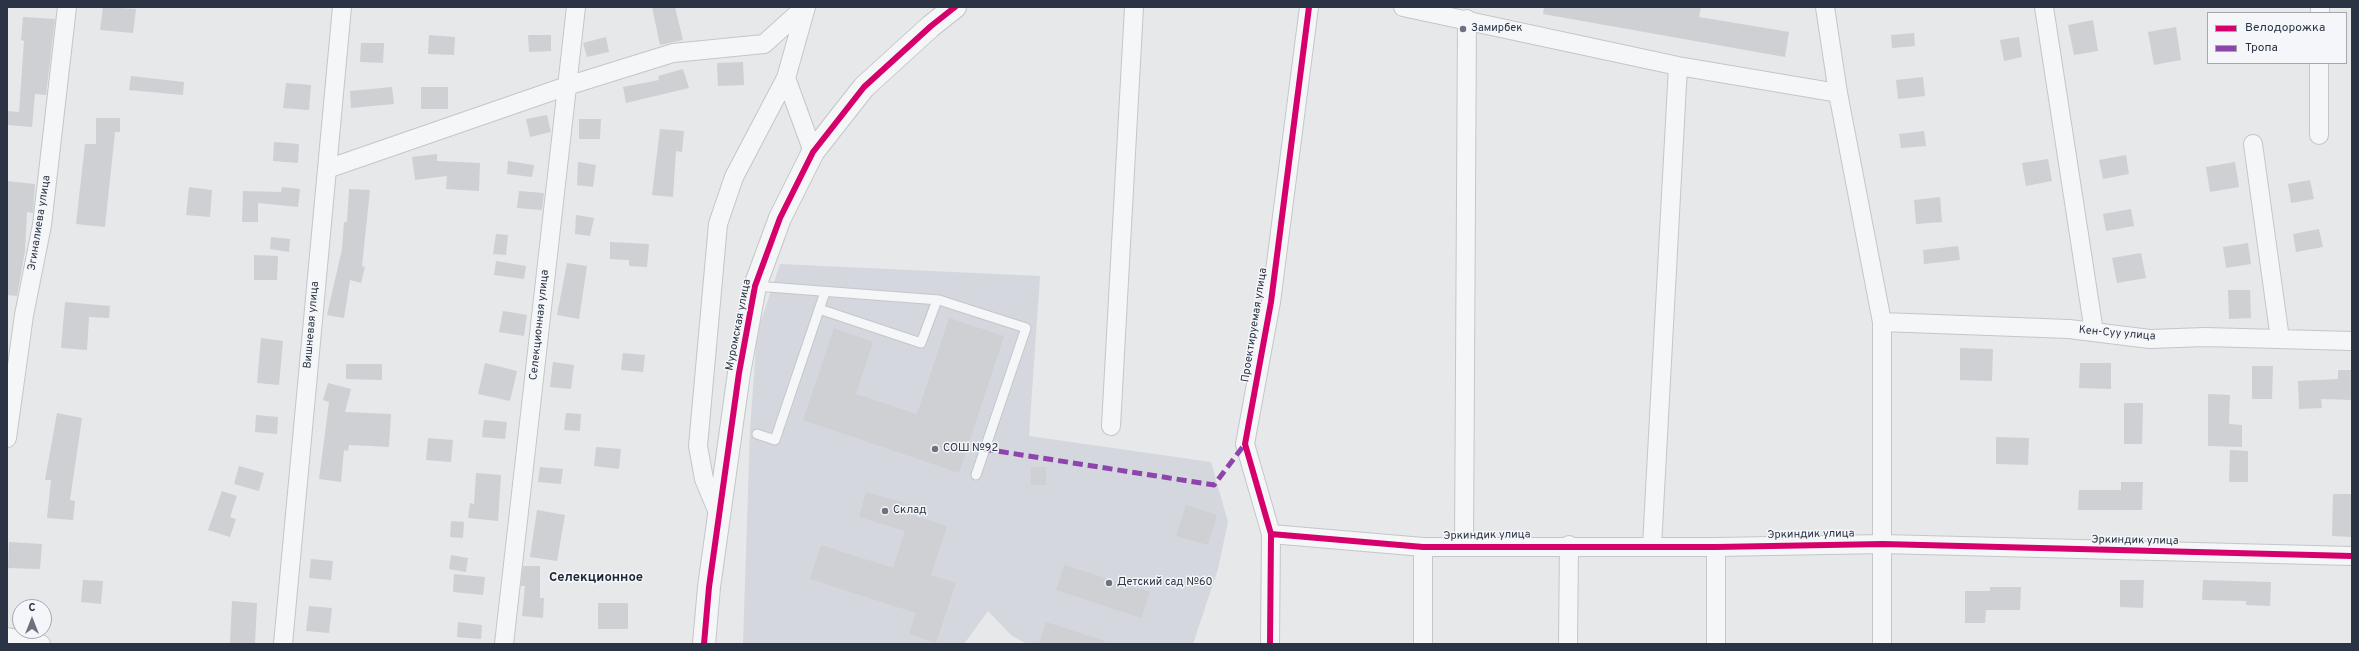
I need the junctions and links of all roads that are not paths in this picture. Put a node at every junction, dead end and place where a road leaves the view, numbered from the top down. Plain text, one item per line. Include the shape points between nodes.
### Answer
1 (67, 7) edge
2 (342, 7) edge
3 (576, 7) edge
4 (806, 7) edge
5 (955, 7) edge
6 (1134, 7) edge
7 (1309, 7) edge
8 (1403, 7) edge
9 (1825, 7) edge
10 (2044, 7) edge
11 (1467, 19) junction
12 (2320, 64) edge
13 (1678, 66) junction
14 (786, 78) junction
15 (567, 86) junction
16 (1838, 93) junction
17 (2319, 135) dead end
18 (2253, 144) dead end
19 (813, 152) junction
20 (327, 169) junction
21 (755, 286) junction
22 (825, 292) junction
23 (936, 300) junction
24 (819, 309) junction
25 (1882, 322) junction
26 (2094, 332) junction
27 (2280, 339) junction
28 (2352, 341) edge
29 (1111, 426) dead end
30 (757, 434) dead end
31 (7, 438) edge
32 (976, 475) dead end
33 (720, 514) junction
34 (1270, 534) junction
35 (1883, 544) junction
36 (1569, 545) junction
37 (1464, 546) junction
38 (1652, 546) junction
39 (1423, 547) junction
40 (1716, 547) junction
41 (2352, 556) edge
42 (7, 637) edge
43 (41, 644) edge
44 (283, 644) edge
45 (504, 644) edge
46 (704, 644) edge
47 (1270, 644) edge
48 (1423, 644) edge
49 (1568, 644) edge
50 (1716, 644) edge
51 (1882, 644) edge

1 - 31 street, Эгиналиева улица via 42,225 24,315
2 - 20 street, Вишневая улица
3 - 15 street, Селекционная улица
4 - 14 street
4 - 15 street via 764,44 673,53
5 - 19 street, Муромская улица via 864,87
6 - 29 street
7 - 34 street, Проектируемая улица via 1270,302 1245,444
8 - 11 street
9 - 16 street
10 - 26 street
11 - 13 street
11 - 37 street
12 - 17 street
13 - 16 street
13 - 38 street
14 - 19 street
14 - 33 street via 734,177 718,224 698,446 704,479
15 - 20 street
15 - 45 street, Селекционная улица
16 - 25 street
18 - 27 street
19 - 21 street, Муромская улица via 780,218
20 - 44 street, Вишневая улица
21 - 22 lane
21 - 33 street, Муромская улица via 739,373
22 - 23 lane
22 - 24 lane
23 - 24 lane via 921,342
23 - 32 lane via 1026,328
24 - 30 lane via 775,440
25 - 26 street, Кен-Суу улица
25 - 35 street
26 - 27 street, Кен-Суу улица via 2150,339
27 - 28 street, Кен-Суу улица
33 - 46 street, Муромская улица
34 - 39 street, Эркиндик улица
34 - 47 street, Проектируемая улица
35 - 40 street, Эркиндик улица
35 - 41 street, Эркиндик улица
35 - 51 street
36 - 37 street, Эркиндик улица
36 - 38 street, Эркиндик улица
36 - 49 street
37 - 39 street, Эркиндик улица
38 - 40 street, Эркиндик улица
39 - 48 street
40 - 50 street
42 - 43 street

